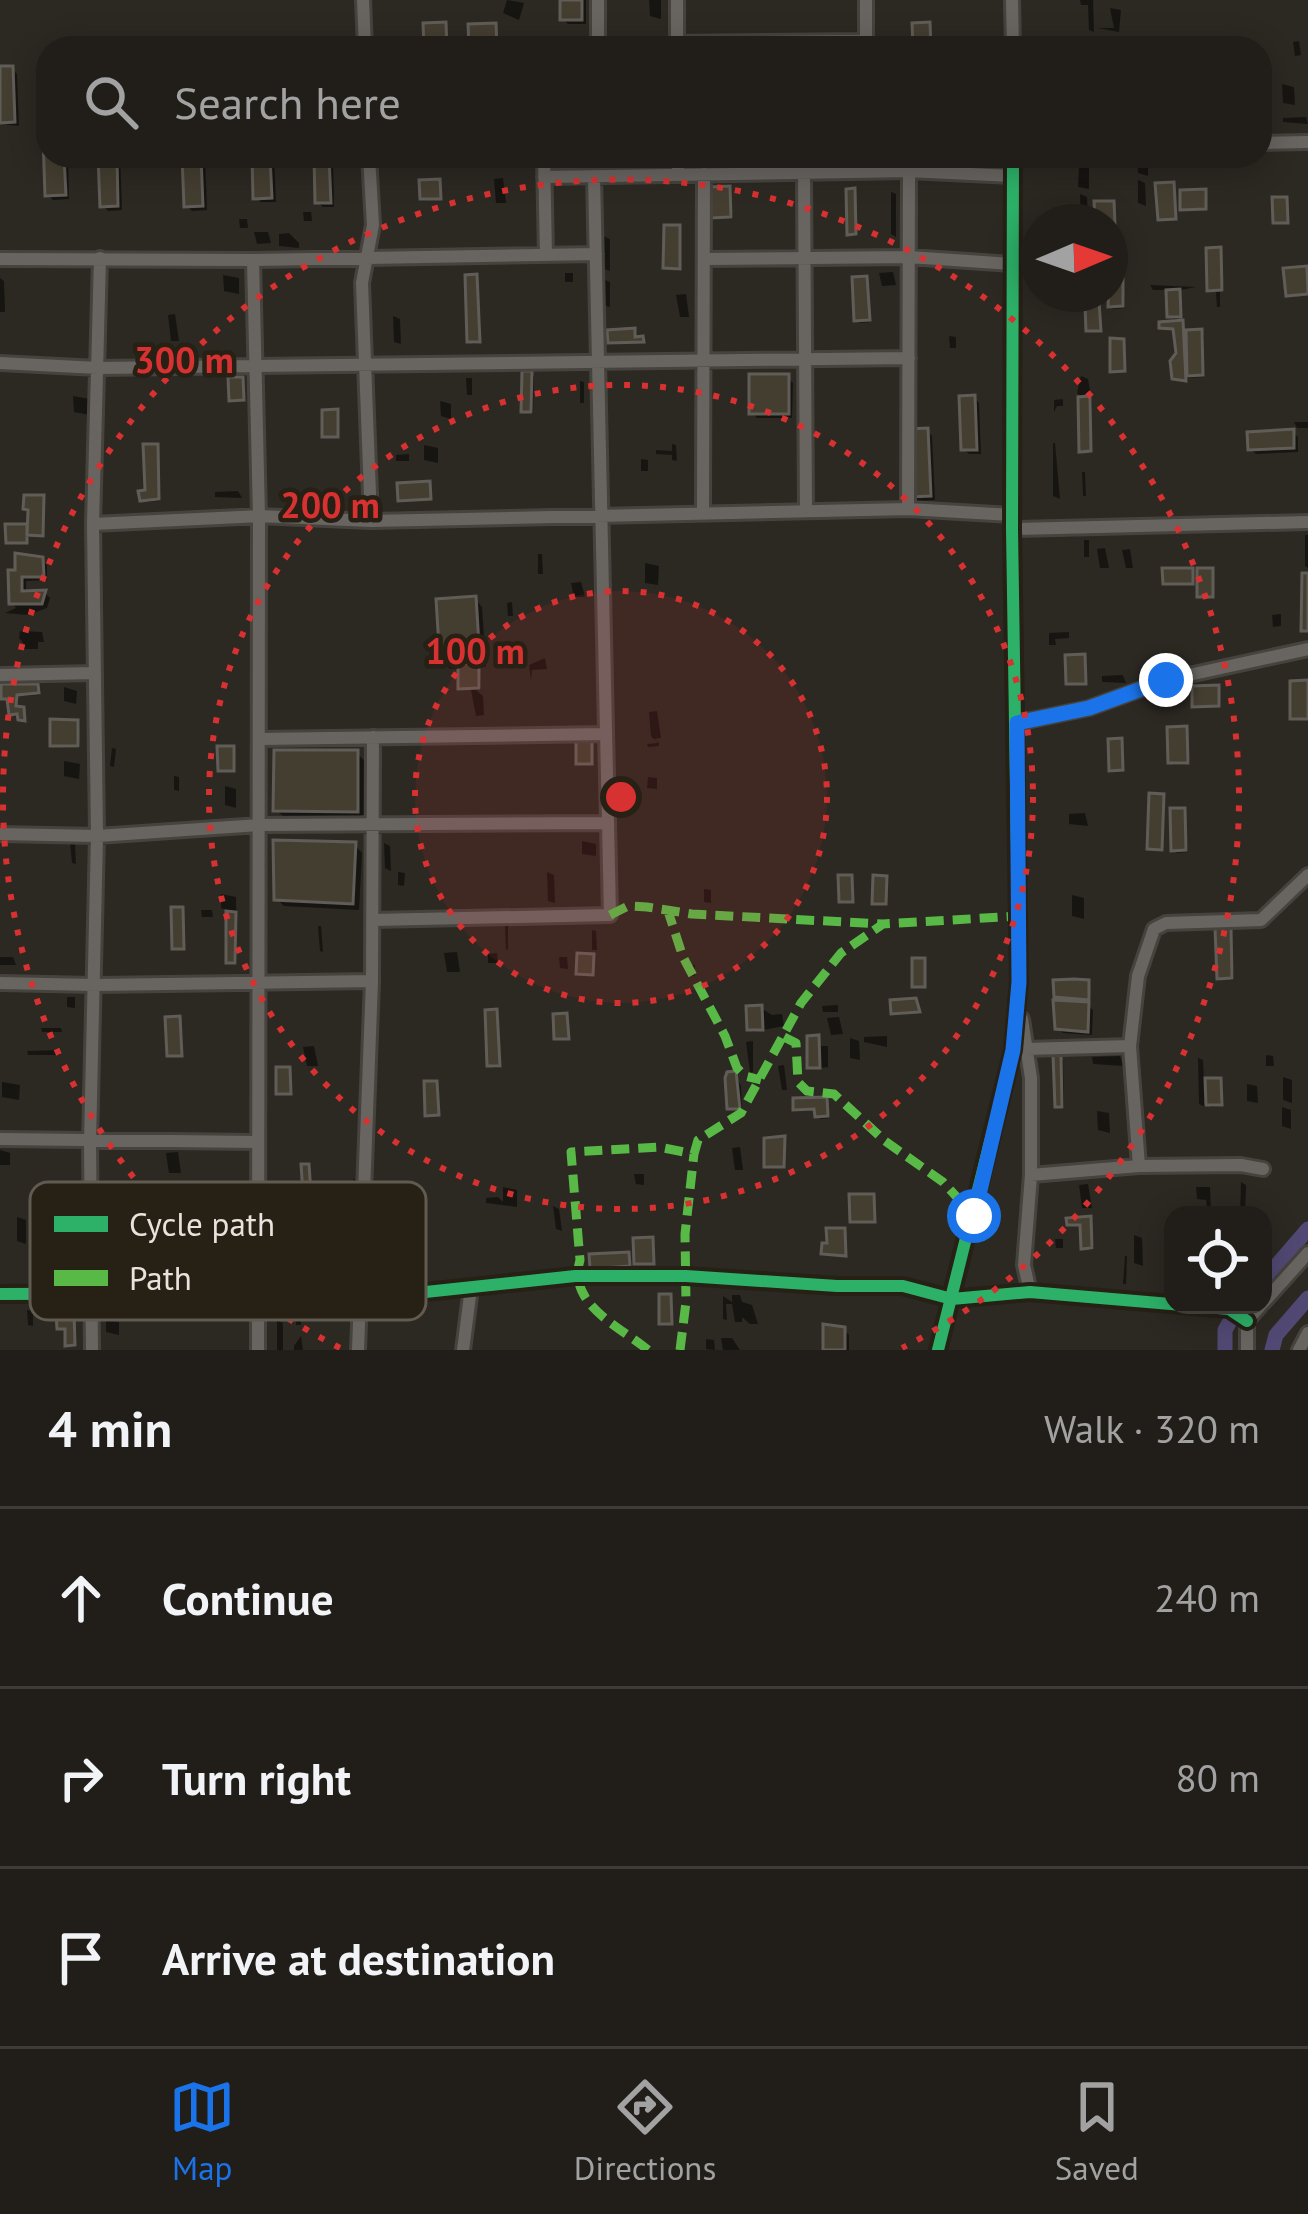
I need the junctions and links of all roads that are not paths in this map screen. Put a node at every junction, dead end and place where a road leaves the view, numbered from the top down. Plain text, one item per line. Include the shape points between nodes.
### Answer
1 (363, 0) edge
2 (598, 0) edge
3 (677, 0) edge
4 (866, 0) edge
5 (1012, 0) edge
6 (364, 36) edge
7 (598, 36) edge
8 (677, 36) edge
9 (866, 36) edge
10 (1013, 36) edge
11 (1308, 142) edge
12 (1272, 143) edge
13 (370, 168) edge
14 (544, 168) edge
15 (678, 168) edge
16 (866, 168) edge
17 (1012, 168) edge
18 (909, 171) junction
19 (804, 172) junction
20 (866, 172) junction
21 (678, 174) junction
22 (704, 174) junction
23 (544, 176) junction
24 (594, 176) junction
25 (1012, 176) junction
26 (596, 254) junction
27 (545, 255) junction
28 (368, 256) junction
29 (909, 257) junction
30 (100, 258) junction
31 (805, 258) junction
32 (704, 259) junction
33 (0, 260) edge
34 (253, 260) junction
35 (1012, 264) junction
36 (909, 358) junction
37 (806, 359) junction
38 (598, 360) junction
39 (704, 360) junction
40 (0, 363) edge
41 (368, 366) junction
42 (255, 367) junction
43 (98, 368) junction
44 (908, 509) junction
45 (806, 511) junction
46 (703, 512) junction
47 (602, 513) junction
48 (259, 516) junction
49 (371, 520) junction
50 (1012, 522) junction
51 (1308, 522) edge
52 (93, 524) junction
53 (1308, 649) edge
54 (95, 674) junction
55 (0, 675) edge
56 (1017, 723) junction
57 (606, 734) junction
58 (373, 737) junction
59 (259, 739) junction
60 (608, 823) junction
61 (259, 825) junction
62 (373, 825) junction
63 (0, 834) edge
64 (97, 836) junction
65 (1308, 875) edge
66 (373, 920) junction
67 (258, 981) junction
68 (372, 981) junction
69 (0, 982) edge
70 (1019, 982) junction
71 (95, 986) junction
72 (1130, 1046) junction
73 (1026, 1049) junction
74 (0, 1139) edge
75 (90, 1142) junction
76 (256, 1142) junction
77 (1139, 1166) junction
78 (1263, 1169) dead end
79 (1031, 1175) junction
80 (91, 1182) edge
81 (257, 1182) edge
82 (365, 1182) edge
83 (1308, 1252) edge
84 (470, 1288) junction
85 (426, 1292) edge
86 (1030, 1292) junction
87 (1272, 1293) edge
88 (0, 1294) edge
89 (30, 1295) edge
90 (952, 1299) junction
91 (1253, 1314) edge
92 (258, 1320) edge
93 (360, 1320) edge
94 (1247, 1321) junction
95 (1308, 1333) edge
96 (259, 1350) edge
97 (358, 1350) edge
98 (463, 1350) edge
99 (938, 1350) edge
100 (1247, 1350) edge
101 (1299, 1350) edge

1 - 6 street
2 - 7 street
3 - 8 street
4 - 9 street
5 - 10 street
11 - 12 street
13 - 28 street
14 - 23 street
15 - 21 street
16 - 20 street
17 - 25 street
18 - 20 street
18 - 25 street
18 - 29 street
19 - 20 street
19 - 22 street
19 - 31 street
21 - 22 street
21 - 24 street
22 - 32 street
23 - 24 street
23 - 27 street
24 - 26 street
25 - 35 street
26 - 27 street
26 - 38 street
27 - 28 street
28 - 34 street
28 - 41 street
29 - 31 street
29 - 35 street
29 - 36 street
30 - 33 street
30 - 34 street
30 - 43 street
31 - 32 street
31 - 37 street
32 - 39 street
34 - 42 street
35 - 50 street
36 - 37 street
36 - 44 street
37 - 39 street
37 - 45 street
38 - 39 street
38 - 41 street
38 - 47 street
39 - 46 street
40 - 43 street
41 - 42 street
41 - 49 street
42 - 43 street
42 - 48 street
43 - 52 street
44 - 45 street
44 - 50 street
45 - 46 street
46 - 47 street
47 - 49 street
47 - 57 street
48 - 49 street
48 - 52 street
48 - 59 street
50 - 51 street
50 - 56 street
52 - 54 street
53 - 56 street
54 - 55 street
54 - 64 street
56 - 70 street
57 - 58 street
57 - 60 street
58 - 59 street
58 - 62 street
59 - 61 street
60 - 62 street
60 - 66 street via 610,915
61 - 62 street
61 - 64 street
61 - 67 street
62 - 66 street
63 - 64 street
64 - 71 street
65 - 72 street via 1262,920 1154,929 1138,976
66 - 68 street
67 - 68 street
67 - 71 street
67 - 76 street
68 - 82 street
69 - 71 street
70 - 73 street
70 - 90 street via 1013,1050
71 - 75 street
72 - 73 street
72 - 77 street
73 - 79 street
74 - 75 street
75 - 76 street
75 - 80 street
76 - 81 street
77 - 78 street
77 - 79 street
79 - 86 street via 1024,1265
83 - 87 street
84 - 85 street
84 - 90 street via 575,1276 734,1276 903,1286
84 - 98 street
86 - 90 street
86 - 94 street via 1229,1310
88 - 89 street
90 - 99 street
91 - 94 street
92 - 96 street
93 - 97 street
94 - 100 street
95 - 101 street

